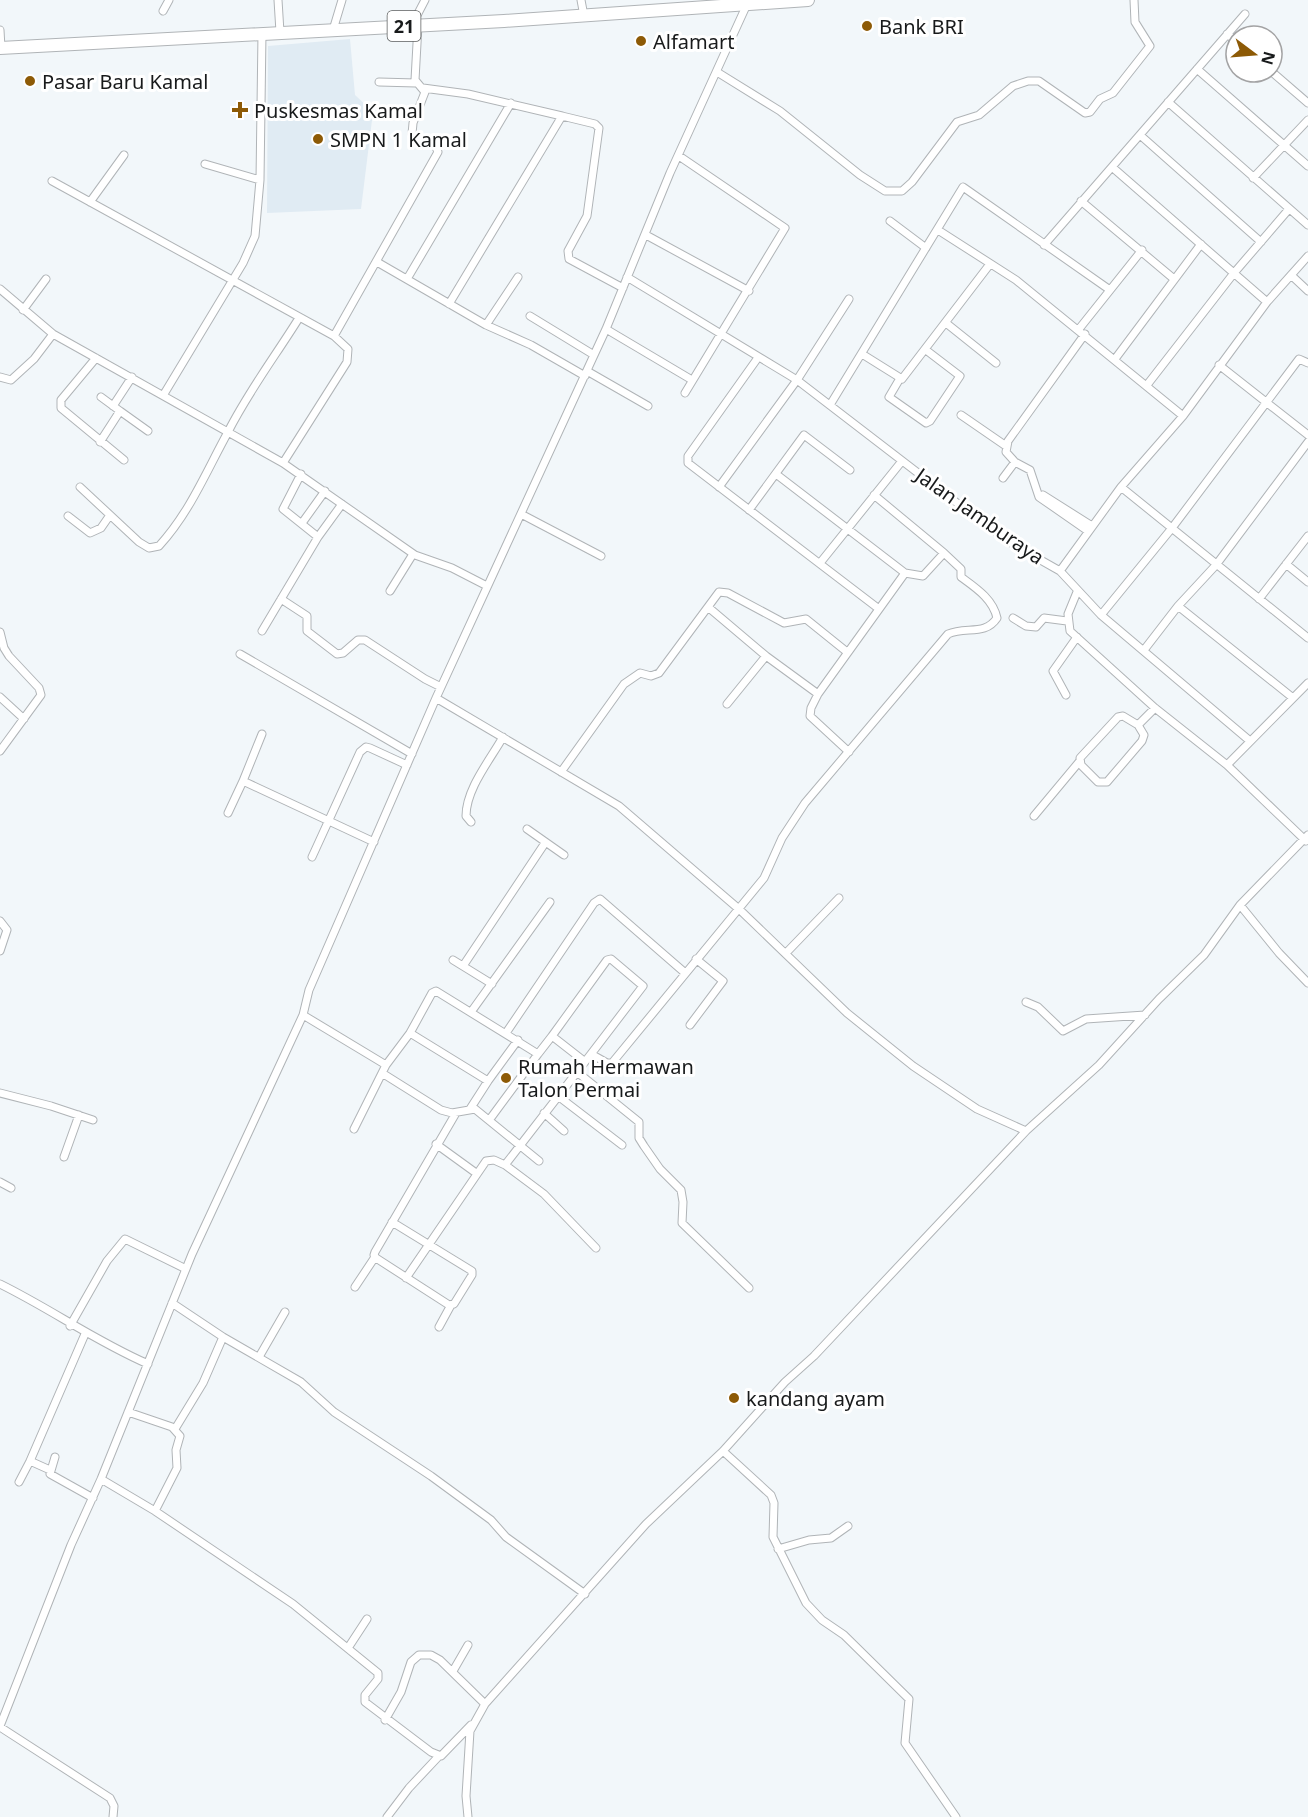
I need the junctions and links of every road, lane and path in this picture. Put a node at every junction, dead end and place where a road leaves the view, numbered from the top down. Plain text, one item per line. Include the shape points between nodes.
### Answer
1 (169, 0) edge
2 (278, 0) edge
3 (342, 0) edge
4 (425, 0) edge
5 (581, 0) edge
6 (808, 0) edge
7 (1134, 0) edge
8 (748, 2) edge
9 (163, 11) dead end
10 (1245, 14) dead end
11 (584, 16) junction
12 (1236, 24) edge
13 (415, 25) junction
14 (0, 30) edge
15 (333, 30) junction
16 (280, 32) junction
17 (262, 33) junction
18 (1224, 38) edge
19 (0, 48) edge
20 (1197, 69) junction
21 (717, 72) junction
22 (379, 82) dead end
23 (1284, 82) edge
24 (420, 85) junction
25 (1168, 102) junction
26 (511, 103) junction
27 (1308, 103) edge
28 (562, 116) junction
29 (1308, 120) edge
30 (1140, 135) junction
31 (1284, 145) junction
32 (124, 155) dead end
33 (679, 156) junction
34 (205, 164) dead end
35 (1308, 166) edge
36 (1112, 167) junction
37 (1254, 178) junction
38 (260, 180) junction
39 (52, 181) dead end
40 (1081, 201) junction
41 (90, 202) junction
42 (1289, 209) junction
43 (890, 221) dead end
44 (1308, 225) edge
45 (938, 230) junction
46 (646, 235) junction
47 (1260, 242) junction
48 (1201, 244) junction
49 (1044, 245) junction
50 (926, 248) junction
51 (1142, 250) junction
52 (1308, 256) edge
53 (377, 262) junction
54 (990, 264) junction
55 (1234, 273) junction
56 (1291, 275) junction
57 (518, 277) dead end
58 (627, 277) junction
59 (45, 279) dead end
60 (407, 279) junction
61 (1174, 279) junction
62 (231, 281) junction
63 (623, 288) junction
64 (0, 289) edge
65 (1110, 290) junction
66 (749, 291) junction
67 (1308, 291) edge
68 (849, 299) dead end
69 (1267, 302) junction
70 (449, 304) junction
71 (23, 310) junction
72 (530, 316) dead end
73 (299, 318) junction
74 (946, 323) junction
75 (486, 325) junction
76 (606, 329) junction
77 (1078, 329) junction
78 (53, 334) junction
79 (1085, 334) junction
80 (334, 336) junction
81 (721, 336) junction
82 (926, 350) junction
83 (862, 354) junction
84 (594, 355) junction
85 (96, 358) junction
86 (758, 359) junction
87 (1114, 359) junction
88 (996, 363) dead end
89 (1308, 363) edge
90 (1219, 365) junction
91 (586, 373) junction
92 (0, 377) edge
93 (132, 377) junction
94 (692, 380) junction
95 (796, 380) junction
96 (899, 380) junction
97 (1147, 385) junction
98 (685, 393) dead end
99 (164, 394) junction
100 (101, 397) dead end
101 (1266, 402) junction
102 (830, 405) junction
103 (113, 406) junction
104 (648, 406) dead end
105 (120, 411) junction
106 (961, 415) dead end
107 (1183, 416) junction
108 (148, 431) dead end
109 (228, 431) junction
110 (1308, 435) edge
111 (100, 442) junction
112 (1308, 442) edge
113 (1006, 446) junction
114 (124, 460) dead end
115 (902, 461) junction
116 (1015, 462) junction
117 (283, 463) junction
118 (850, 470) dead end
119 (301, 474) junction
120 (776, 474) junction
121 (1003, 478) dead end
122 (719, 487) junction
123 (1121, 487) junction
124 (80, 488) dead end
125 (325, 491) junction
126 (874, 495) junction
127 (342, 504) junction
128 (749, 510) junction
129 (521, 514) junction
130 (110, 515) junction
131 (68, 516) dead end
132 (302, 523) junction
133 (1172, 528) junction
134 (1090, 529) junction
135 (848, 530) junction
136 (318, 537) junction
137 (1308, 537) edge
138 (944, 553) junction
139 (413, 554) junction
140 (601, 556) dead end
141 (820, 562) junction
142 (1286, 564) junction
143 (1216, 565) junction
144 (1060, 571) junction
145 (905, 573) junction
146 (1308, 582) edge
147 (487, 586) junction
148 (390, 591) dead end
149 (1077, 592) junction
150 (281, 599) junction
151 (1259, 599) junction
152 (708, 606) junction
153 (1178, 606) junction
154 (879, 609) junction
155 (1101, 615) junction
156 (1013, 618) dead end
157 (1067, 621) junction
158 (262, 631) dead end
159 (0, 632) edge
160 (1077, 638) junction
161 (1308, 638) edge
162 (1144, 650) junction
163 (847, 652) junction
164 (240, 654) dead end
165 (766, 656) junction
166 (1308, 683) edge
167 (441, 687) junction
168 (818, 694) junction
169 (1066, 695) dead end
170 (0, 697) edge
171 (436, 698) junction
172 (1293, 698) junction
173 (727, 704) dead end
174 (1155, 708) junction
175 (24, 719) junction
176 (1138, 725) junction
177 (262, 734) dead end
178 (503, 737) junction
179 (1250, 741) junction
180 (0, 751) edge
181 (849, 752) junction
182 (412, 754) junction
183 (1079, 762) junction
184 (407, 765) junction
185 (1227, 765) junction
186 (561, 771) junction
187 (243, 781) junction
188 (228, 813) dead end
189 (1034, 816) dead end
190 (328, 820) junction
191 (471, 822) dead end
192 (527, 829) dead end
193 (1307, 839) edge
194 (374, 842) junction
195 (545, 843) junction
196 (564, 855) dead end
197 (312, 857) dead end
198 (839, 898) dead end
199 (550, 902) dead end
200 (1240, 905) junction
201 (740, 910) junction
202 (0, 921) edge
203 (0, 951) edge
204 (787, 952) junction
205 (696, 959) junction
206 (453, 960) dead end
207 (463, 966) junction
208 (684, 972) junction
209 (1308, 983) edge
210 (492, 984) junction
211 (1026, 1002) dead end
212 (471, 1012) junction
213 (303, 1015) junction
214 (1145, 1015) junction
215 (690, 1025) dead end
216 (410, 1033) junction
217 (506, 1033) junction
218 (552, 1036) junction
219 (518, 1040) junction
220 (538, 1054) junction
221 (591, 1054) junction
222 (584, 1061) junction
223 (386, 1065) junction
224 (577, 1072) junction
225 (382, 1073) junction
226 (488, 1081) junction
227 (0, 1093) edge
228 (558, 1096) junction
229 (470, 1109) junction
230 (456, 1113) junction
231 (544, 1113) junction
232 (79, 1115) junction
233 (490, 1119) junction
234 (93, 1120) dead end
235 (354, 1129) dead end
236 (564, 1131) dead end
237 (1026, 1131) junction
238 (436, 1144) junction
239 (519, 1145) junction
240 (622, 1145) dead end
241 (64, 1157) dead end
242 (539, 1161) dead end
243 (505, 1165) junction
244 (476, 1173) junction
245 (0, 1182) edge
246 (11, 1188) dead end
247 (392, 1222) junction
248 (428, 1243) junction
249 (596, 1248) dead end
250 (375, 1257) junction
251 (186, 1269) junction
252 (406, 1278) junction
253 (0, 1284) edge
254 (355, 1287) dead end
255 (748, 1288) dead end
256 (172, 1303) junction
257 (451, 1305) junction
258 (285, 1312) dead end
259 (70, 1326) junction
260 (439, 1327) dead end
261 (85, 1334) junction
262 (223, 1337) junction
263 (259, 1357) junction
264 (148, 1364) junction
265 (128, 1412) junction
266 (175, 1429) junction
267 (723, 1451) junction
268 (55, 1457) dead end
269 (30, 1461) junction
270 (50, 1470) junction
271 (101, 1479) junction
272 (20, 1482) dead end
273 (93, 1498) junction
274 (155, 1511) junction
275 (848, 1526) dead end
276 (778, 1549) junction
277 (585, 1594) junction
278 (367, 1619) dead end
279 (468, 1646) dead end
280 (348, 1648) junction
281 (453, 1671) junction
282 (485, 1704) junction
283 (385, 1720) junction
284 (471, 1725) junction
285 (0, 1726) edge
286 (439, 1756) junction
287 (112, 1817) edge
288 (387, 1817) edge
289 (468, 1817) edge
290 (956, 1817) edge

1 - 9 street
2 - 16 street
3 - 15 street
4 - 13 street
5 - 11 street
6 - 8 highway, 21
7 - 21 street via 1135,22 1150,46 1113,93 1100,99 1090,112 1085,113 1039,81 1013,86 979,115 957,122 902,191 885,191 860,175 780,111
8 - 11 highway, 21
8 - 21 street
10 - 12 street
11 - 13 highway, 21
13 - 15 highway, 21
13 - 24 street
14 - 19 street
15 - 16 highway, 21
16 - 17 highway, 21
17 - 19 highway, 21
17 - 38 street
18 - 20 street
20 - 25 street
20 - 31 street
21 - 33 street
22 - 24 street
23 - 27 street
24 - 26 street
24 - 53 street via 425,92 412,123 412,134 435,145 438,152
25 - 30 street
25 - 37 street
26 - 28 street
26 - 60 street
28 - 63 street via 600,128 586,216 568,250 569,259
28 - 70 street
29 - 31 street
30 - 36 street
30 - 47 street
31 - 35 street
31 - 37 street
32 - 41 street
33 - 46 street
33 - 66 street via 785,228
34 - 38 street
36 - 40 street
36 - 48 street
37 - 42 street
38 - 62 street via 255,236
39 - 41 street
40 - 49 street
40 - 51 street
41 - 62 street
42 - 44 street
42 - 47 street
43 - 50 street
45 - 49 street via 963,188
45 - 50 street
45 - 54 street
46 - 58 street
46 - 66 street
47 - 55 street
48 - 55 street
48 - 61 street
49 - 65 street
50 - 83 street
51 - 61 street
51 - 65 street
52 - 56 street, Jalan Jamburaya
53 - 60 street
53 - 80 street
54 - 74 street
54 - 77 street
55 - 69 street
55 - 97 street
56 - 67 street
56 - 69 street, Jalan Jamburaya
57 - 75 street
58 - 63 street
58 - 81 street, Jalan Jamburaya
59 - 71 street
60 - 70 street
61 - 87 street
62 - 73 street
62 - 99 street
63 - 76 street
64 - 71 street
65 - 77 street
66 - 81 street
68 - 95 street
69 - 90 street, Jalan Jamburaya
70 - 75 street
71 - 78 street
72 - 84 street
73 - 80 street
73 - 109 street
74 - 82 street
74 - 88 street
75 - 91 street
76 - 84 street
76 - 94 street
77 - 79 street
78 - 85 street
78 - 92 street via 34,359 10,380
79 - 87 street
79 - 113 street
80 - 117 street via 348,349 347,362
81 - 86 street, Jalan Jamburaya
81 - 94 street
82 - 96 street
82 - 96 street via 960,376 930,422 890,397
83 - 96 street
83 - 102 street
84 - 91 street
85 - 93 street
85 - 111 street via 60,404
86 - 95 street, Jalan Jamburaya
86 - 122 street via 686,459
87 - 97 street
89 - 101 street via 1299,359
90 - 101 street
90 - 107 street, Jalan Jamburaya
91 - 104 street
91 - 129 street
93 - 99 street
93 - 103 street
94 - 98 street
95 - 102 street, Jalan Jamburaya
95 - 122 street
97 - 107 street
99 - 109 street
100 - 103 street
101 - 110 street
101 - 133 street
102 - 115 street, Jalan Jamburaya
103 - 105 street
105 - 108 street
105 - 111 street
106 - 113 street
107 - 123 street, Jalan Jamburaya
109 - 117 street
109 - 130 street via 184,515 159,546 148,548
111 - 114 street
112 - 143 street
113 - 116 street via 1007,455
115 - 126 street
115 - 144 street, Jalan Jamburaya via 1014,545
116 - 121 street
116 - 134 street via 1030,470 1038,493
117 - 119 street
118 - 120 street via 804,435
119 - 125 street
119 - 132 street via 283,509
120 - 128 street
120 - 135 street
122 - 128 street
123 - 133 street
123 - 134 street, Jalan Jamburaya
124 - 130 street
125 - 127 street
125 - 132 street
126 - 135 street
126 - 138 street
127 - 136 street
127 - 139 street
128 - 141 street
129 - 140 street
129 - 147 street
130 - 131 street via 101,528 90,533
132 - 136 street
133 - 143 street
133 - 155 street
134 - 144 street, Jalan Jamburaya
135 - 141 street
135 - 145 street
136 - 150 street
137 - 142 street
138 - 145 street via 923,576
138 - 181 street via 961,569 961,577 982,592 997,618 991,627 948,634
139 - 147 street
139 - 148 street
141 - 154 street
142 - 146 street
142 - 151 street
143 - 151 street
143 - 153 street
144 - 149 street
145 - 154 street
147 - 167 street
149 - 155 street
149 - 157 street
150 - 158 street
150 - 167 street via 308,616 307,631 337,654 358,640 365,640
151 - 161 street
152 - 163 street via 716,594 728,593 784,623 806,619
152 - 165 street
152 - 186 street via 659,673 640,673 624,684
153 - 162 street
153 - 172 street
154 - 163 street
155 - 162 street
156 - 157 street via 1036,627 1044,618
157 - 160 street
159 - 175 street via 3,648 41,691
160 - 169 street via 1053,671
160 - 174 street
162 - 179 street
163 - 168 street
164 - 182 street
165 - 168 street
165 - 173 street
166 - 172 street
167 - 171 street
168 - 181 street via 810,716
170 - 175 street
171 - 178 street
171 - 182 street
172 - 179 street
174 - 176 street
174 - 185 street
175 - 180 street
176 - 183 street via 1118,717
176 - 183 street via 1144,735 1142,741 1107,782 1098,782
177 - 187 street
178 - 186 street
178 - 191 street via 477,780 465,816
179 - 185 street
181 - 201 street via 805,803 782,838 764,878
182 - 184 street
183 - 189 street
184 - 190 street via 370,748 362,749
184 - 194 street
185 - 193 street
186 - 201 street via 619,806
187 - 188 street
187 - 190 street
190 - 194 street
190 - 197 street
192 - 195 street
193 - 200 street
194 - 213 street via 319,963
195 - 196 street
195 - 207 street
198 - 204 street
199 - 210 street
200 - 209 street
200 - 214 street via 1204,955
201 - 204 street
201 - 205 street
202 - 203 street via 7,930
204 - 237 street via 847,1013 913,1066 977,1109
205 - 208 street
205 - 215 street via 723,981
206 - 207 street
207 - 210 street
208 - 217 street via 600,899
208 - 221 street via 612,1063
210 - 212 street
211 - 214 street via 1038,1007 1063,1031 1086,1019
212 - 216 street via 434,991
212 - 217 street
213 - 223 street
213 - 251 street
214 - 237 street via 1100,1065
216 - 223 street
216 - 226 street
217 - 219 street
218 - 220 street
218 - 221 street via 611,959 643,986
218 - 222 street
219 - 220 street
219 - 226 street
220 - 233 street
221 - 222 street
222 - 224 street
223 - 225 street
224 - 228 street
224 - 255 street via 639,1122 639,1138 660,1169 681,1190 683,1225
225 - 230 street via 435,1107
225 - 235 street
226 - 229 street
227 - 232 street
228 - 231 street
228 - 240 street
229 - 230 street
229 - 233 street
230 - 238 street
231 - 236 street
231 - 239 street
232 - 234 street
232 - 241 street
233 - 239 street
237 - 267 street
238 - 244 street
238 - 247 street
239 - 242 street
239 - 243 street
243 - 244 street via 489,1160
243 - 249 street via 544,1194
244 - 248 street
245 - 246 street
247 - 248 street
247 - 250 street
248 - 252 street
248 - 257 street via 472,1272
250 - 252 street
250 - 254 street
251 - 256 street
251 - 259 street via 125,1239 107,1261
252 - 257 street
253 - 259 street
256 - 262 street
256 - 264 street
257 - 260 street
258 - 263 street
259 - 261 street
261 - 264 street
261 - 269 street
262 - 263 street
262 - 266 street via 203,1383
263 - 277 street via 301,1382 334,1412 431,1476
264 - 265 street
265 - 266 street
265 - 271 street
266 - 274 street via 180,1436 177,1468
267 - 276 street via 771,1495 771,1529
267 - 277 street via 646,1524
268 - 270 street
269 - 270 street
269 - 272 street
270 - 273 street
271 - 273 street
271 - 274 street
273 - 285 street via 70,1545
274 - 280 street via 292,1604
275 - 276 street via 831,1538
276 - 290 street via 813,1612 844,1635 909,1699 905,1743
277 - 282 street
278 - 280 street
279 - 281 street
280 - 283 street via 378,1673 364,1700
281 - 282 street
281 - 283 street via 431,1655 419,1655 411,1662 401,1692
282 - 284 street
283 - 286 street
284 - 286 street
284 - 289 street
285 - 287 street via 110,1798 114,1806
286 - 288 street

